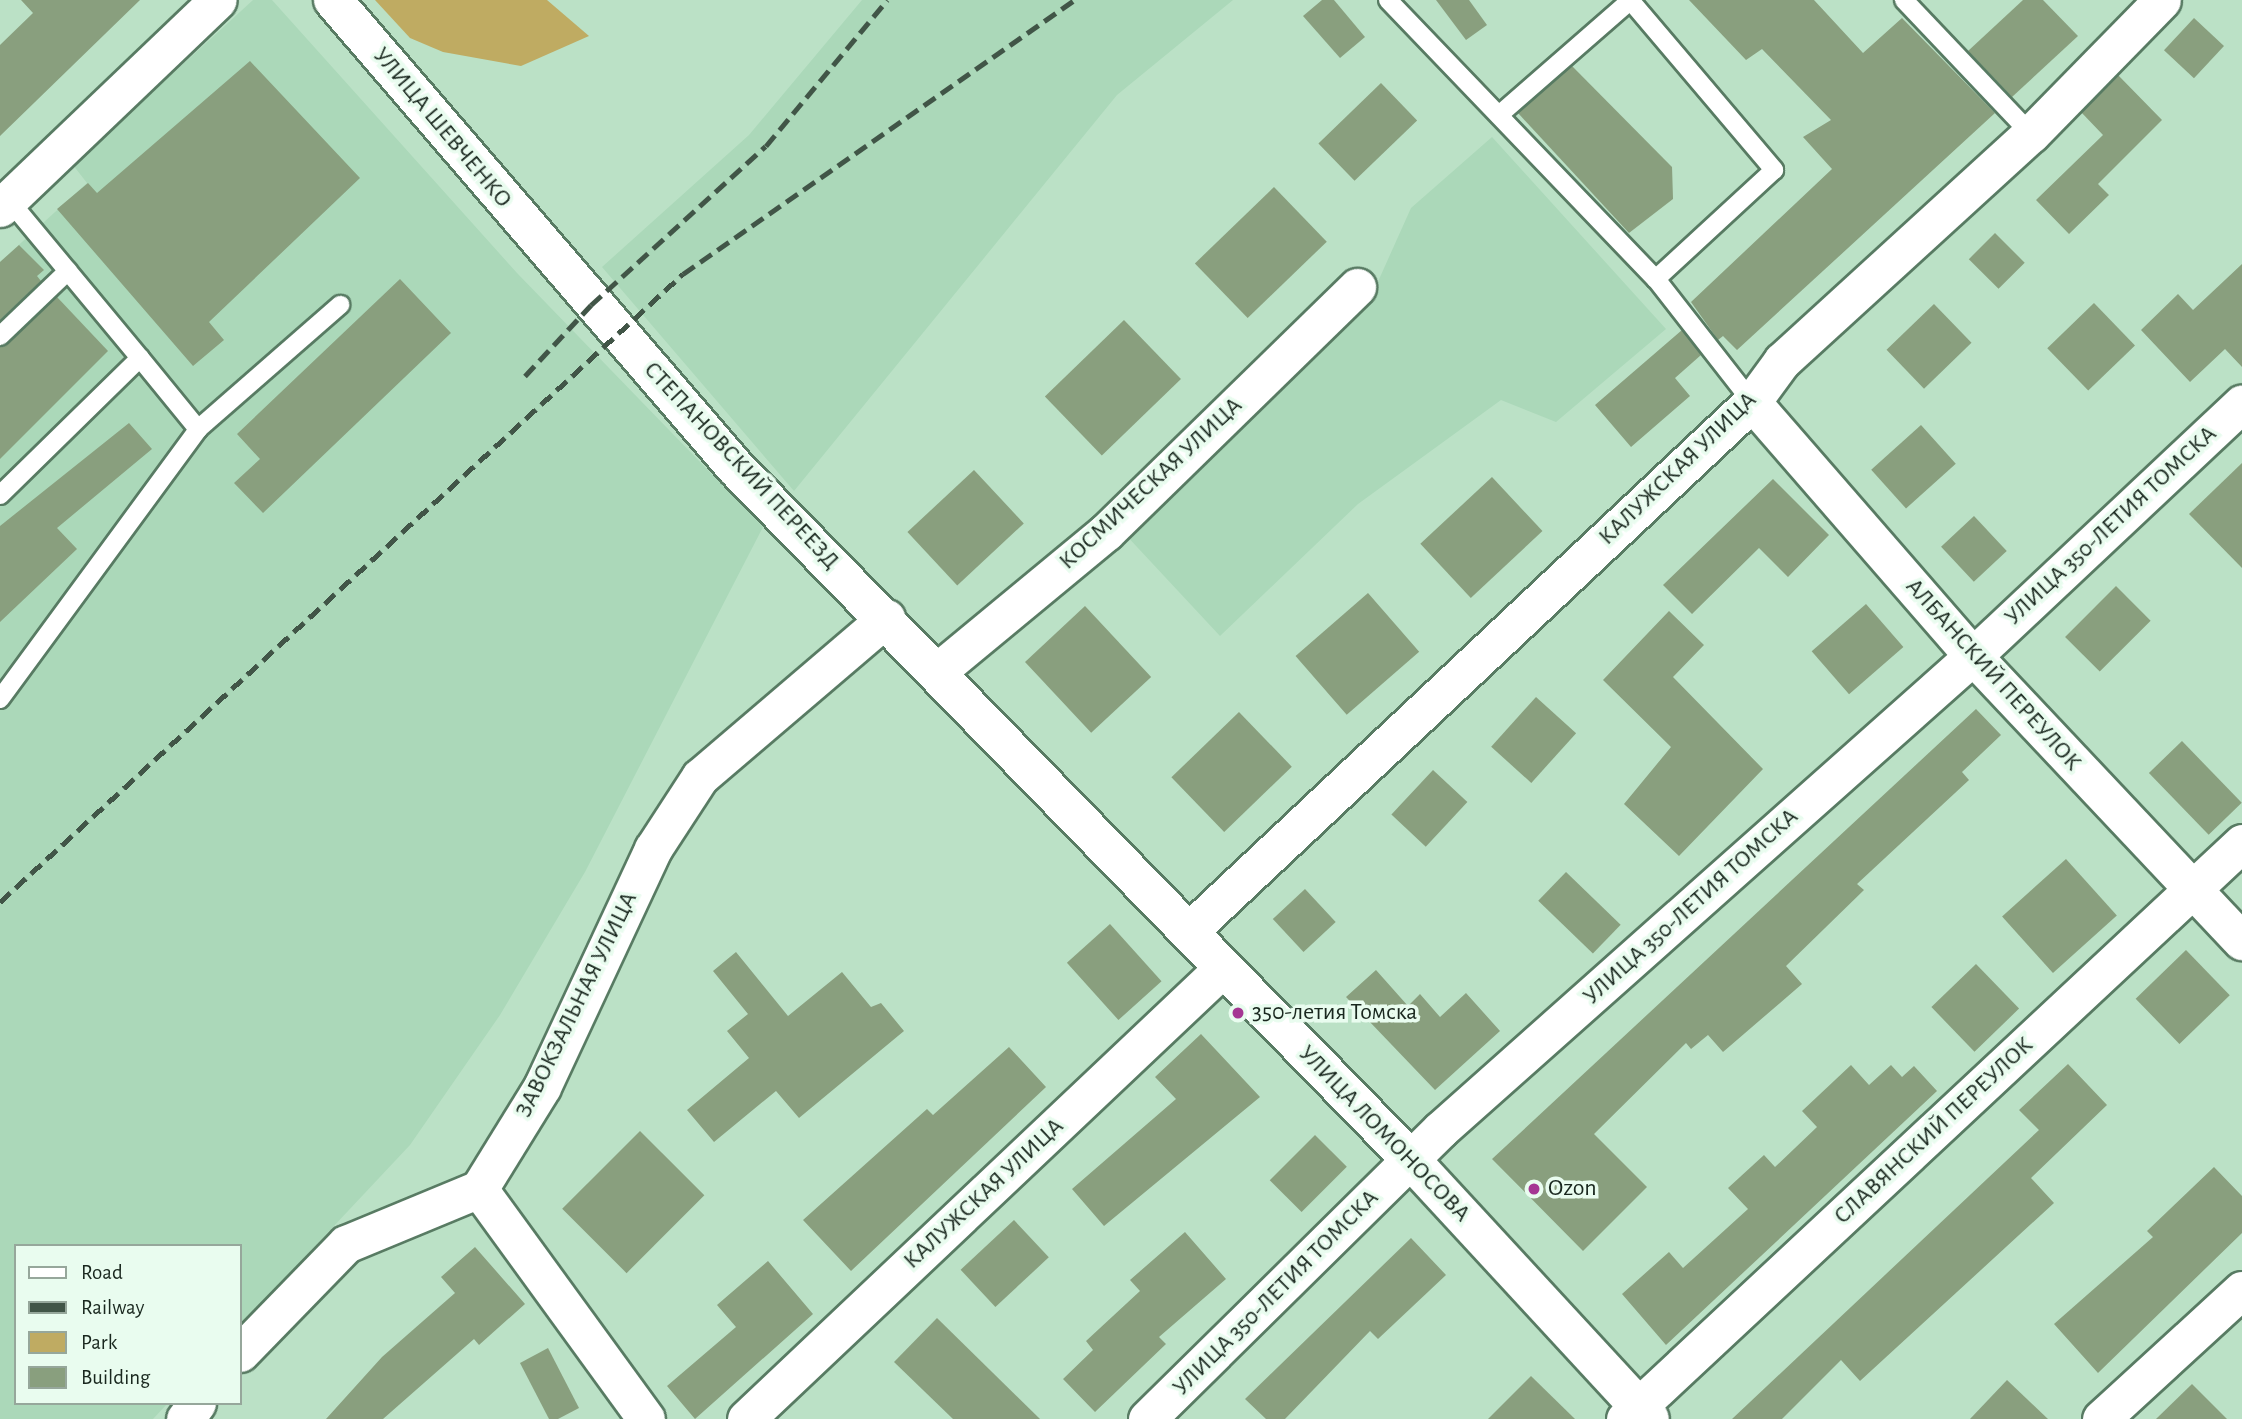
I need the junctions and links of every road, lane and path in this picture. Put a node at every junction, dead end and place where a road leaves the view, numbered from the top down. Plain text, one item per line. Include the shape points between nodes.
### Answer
1 (218, 0) edge
2 (333, 0) edge
3 (1388, 0) edge
4 (1631, 0) edge
5 (1903, 0) edge
6 (2162, 0) edge
7 (1499, 115) junction
8 (2031, 134) junction
9 (4, 204) edge
10 (548, 257) joint
11 (68, 271) junction
12 (1656, 279) junction
13 (1357, 287) dead end
14 (340, 305) dead end
15 (0, 336) edge
16 (140, 358) junction
17 (1752, 402) junction
18 (2242, 403) edge
19 (198, 429) junction
20 (0, 495) edge
21 (887, 618) junction
22 (1973, 656) junction
23 (938, 671) junction
24 (0, 699) edge
25 (2242, 843) edge
26 (2192, 890) junction
27 (1188, 932) junction
28 (2242, 941) edge
29 (1223, 968) junction
30 (1411, 1160) junction
31 (479, 1189) junction
32 (2242, 1290) edge
33 (242, 1351) edge
34 (1638, 1415) edge
35 (646, 1419) edge
36 (746, 1419) edge
37 (1147, 1419) edge
38 (2101, 1419) edge

1 - 9 street
2 - 10 street, УЛИЦА ШЕВЧЕНКО
3 - 7 lane
4 - 7 lane
4 - 12 lane via 1774,170
5 - 8 lane
6 - 8 street, КАЛУЖСКАЯ УЛИЦА
7 - 12 lane
8 - 17 street, КАЛУЖСКАЯ УЛИЦА via 1782,360
9 - 11 lane
10 - 21 street, СТЕПАНОВСКИЙ ПЕРЕЕЗД via 735,467
11 - 15 lane
11 - 16 lane
12 - 17 lane
13 - 23 street, КОСМИЧЕСКАЯ УЛИЦА via 1106,531
14 - 19 lane
16 - 19 lane
16 - 20 lane
17 - 22 street, АЛБАНСКИЙ ПЕРЕУЛОК
17 - 27 street, КАЛУЖСКАЯ УЛИЦА
18 - 22 street, УЛИЦА 350-ЛЕТИЯ ТОМСКА
19 - 24 lane
21 - 23 street, СТЕПАНОВСКИЙ ПЕРЕЕЗД
21 - 31 street, ЗАВОКЗАЛЬНАЯ УЛИЦА via 700,778 653,849 542,1087
22 - 26 street, АЛБАНСКИЙ ПЕРЕУЛОК
22 - 30 street, УЛИЦА 350-ЛЕТИЯ ТОМСКА
23 - 27 street, УЛИЦА ЛОМОНОСОВА
25 - 26 street, СЛАВЯНСКИЙ ПЕРЕУЛОК
26 - 28 street, АЛБАНСКИЙ ПЕРЕУЛОК
26 - 34 street, СЛАВЯНСКИЙ ПЕРЕУЛОК
27 - 29 street, УЛИЦА ЛОМОНОСОВА
29 - 30 street, УЛИЦА ЛОМОНОСОВА
29 - 36 street, КАЛУЖСКАЯ УЛИЦА
30 - 34 street, УЛИЦА ЛОМОНОСОВА
30 - 37 street, УЛИЦА 350-ЛЕТИЯ ТОМСКА
31 - 33 street via 346,1244
31 - 35 street
32 - 38 street

